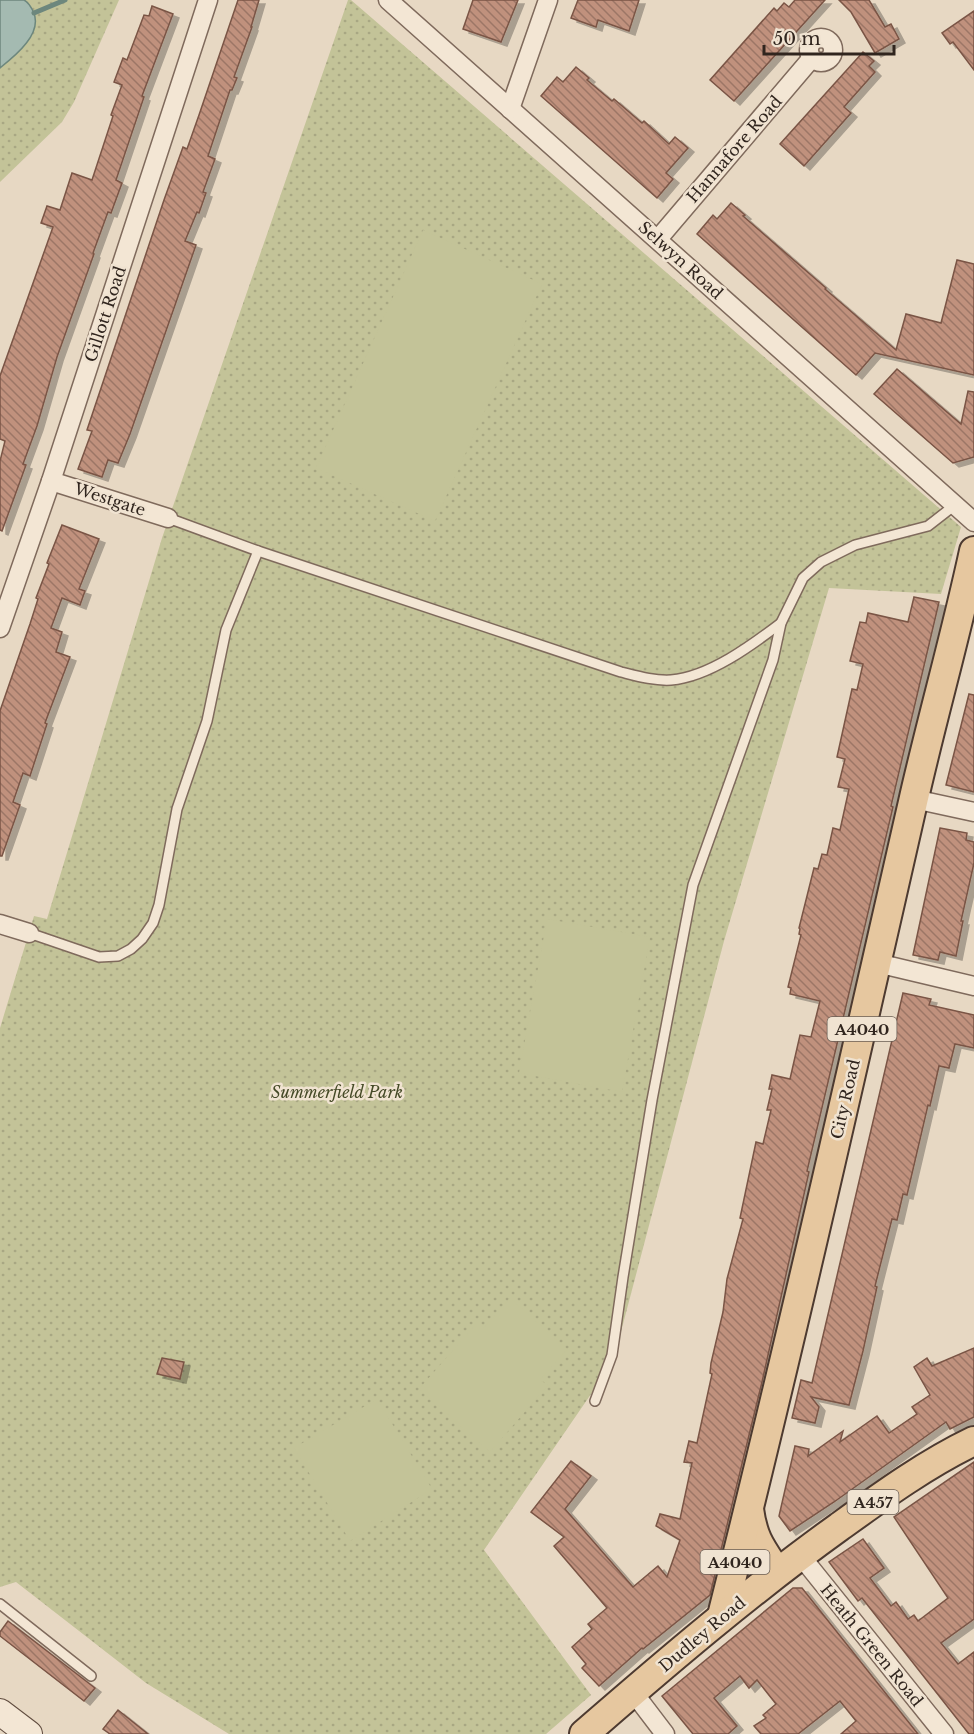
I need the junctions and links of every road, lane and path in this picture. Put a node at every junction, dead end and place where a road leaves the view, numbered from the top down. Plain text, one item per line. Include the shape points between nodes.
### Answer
1 (208, 0) edge
2 (388, 0) edge
3 (548, 0) edge
4 (812, 59) dead end
5 (510, 109) junction
6 (657, 239) junction
7 (51, 481) junction
8 (956, 505) junction
9 (168, 518) joint
10 (974, 522) edge
11 (258, 551) junction
12 (974, 551) edge
13 (781, 623) junction
14 (0, 627) edge
15 (914, 799) junction
16 (974, 812) edge
17 (0, 924) edge
18 (29, 933) joint
19 (877, 963) junction
20 (974, 986) edge
21 (595, 1401) dead end
22 (974, 1441) edge
23 (749, 1508) junction
24 (800, 1555) junction
25 (777, 1572) junction
26 (0, 1604) edge
27 (722, 1616) junction
28 (91, 1676) dead end
29 (633, 1692) junction
30 (0, 1712) edge
31 (29, 1734) edge
32 (584, 1734) edge
33 (665, 1734) edge
34 (944, 1734) edge

1 - 7 street, Gillott Road
2 - 5 street, Selwyn Road
3 - 5 street
4 - 6 street, Hannafore Road
5 - 6 street, Selwyn Road
6 - 8 street, Selwyn Road
7 - 9 street, Westgate
7 - 14 street, Gillott Road
8 - 10 street, Selwyn Road
8 - 13 lane via 928,526 855,545 821,562 803,578
9 - 11 lane
11 - 13 lane via 655,680 673,680 700,672 741,651
11 - 18 lane via 226,630 207,722 177,809 153,923 142,939 118,956 99,957
12 - 15 main road, City Road / A4040
13 - 21 lane via 773,660 693,885 652,1100 612,1355
15 - 16 street
15 - 19 main road, City Road / A4040
17 - 18 street
19 - 20 street
19 - 23 main road, City Road / A4040
22 - 24 main road, Dudley Road / A457 via 916,1474
23 - 25 main road, City Road / A4040 via 757,1542
23 - 27 main road, City Road / A4040
24 - 25 main road, Dudley Road / A457
24 - 34 street, Heath Green Road
25 - 27 main road, Dudley Road / A457
26 - 28 lane
27 - 29 main road, Dudley Road / A457
29 - 32 main road, Dudley Road / A457
29 - 33 street
30 - 31 main road

